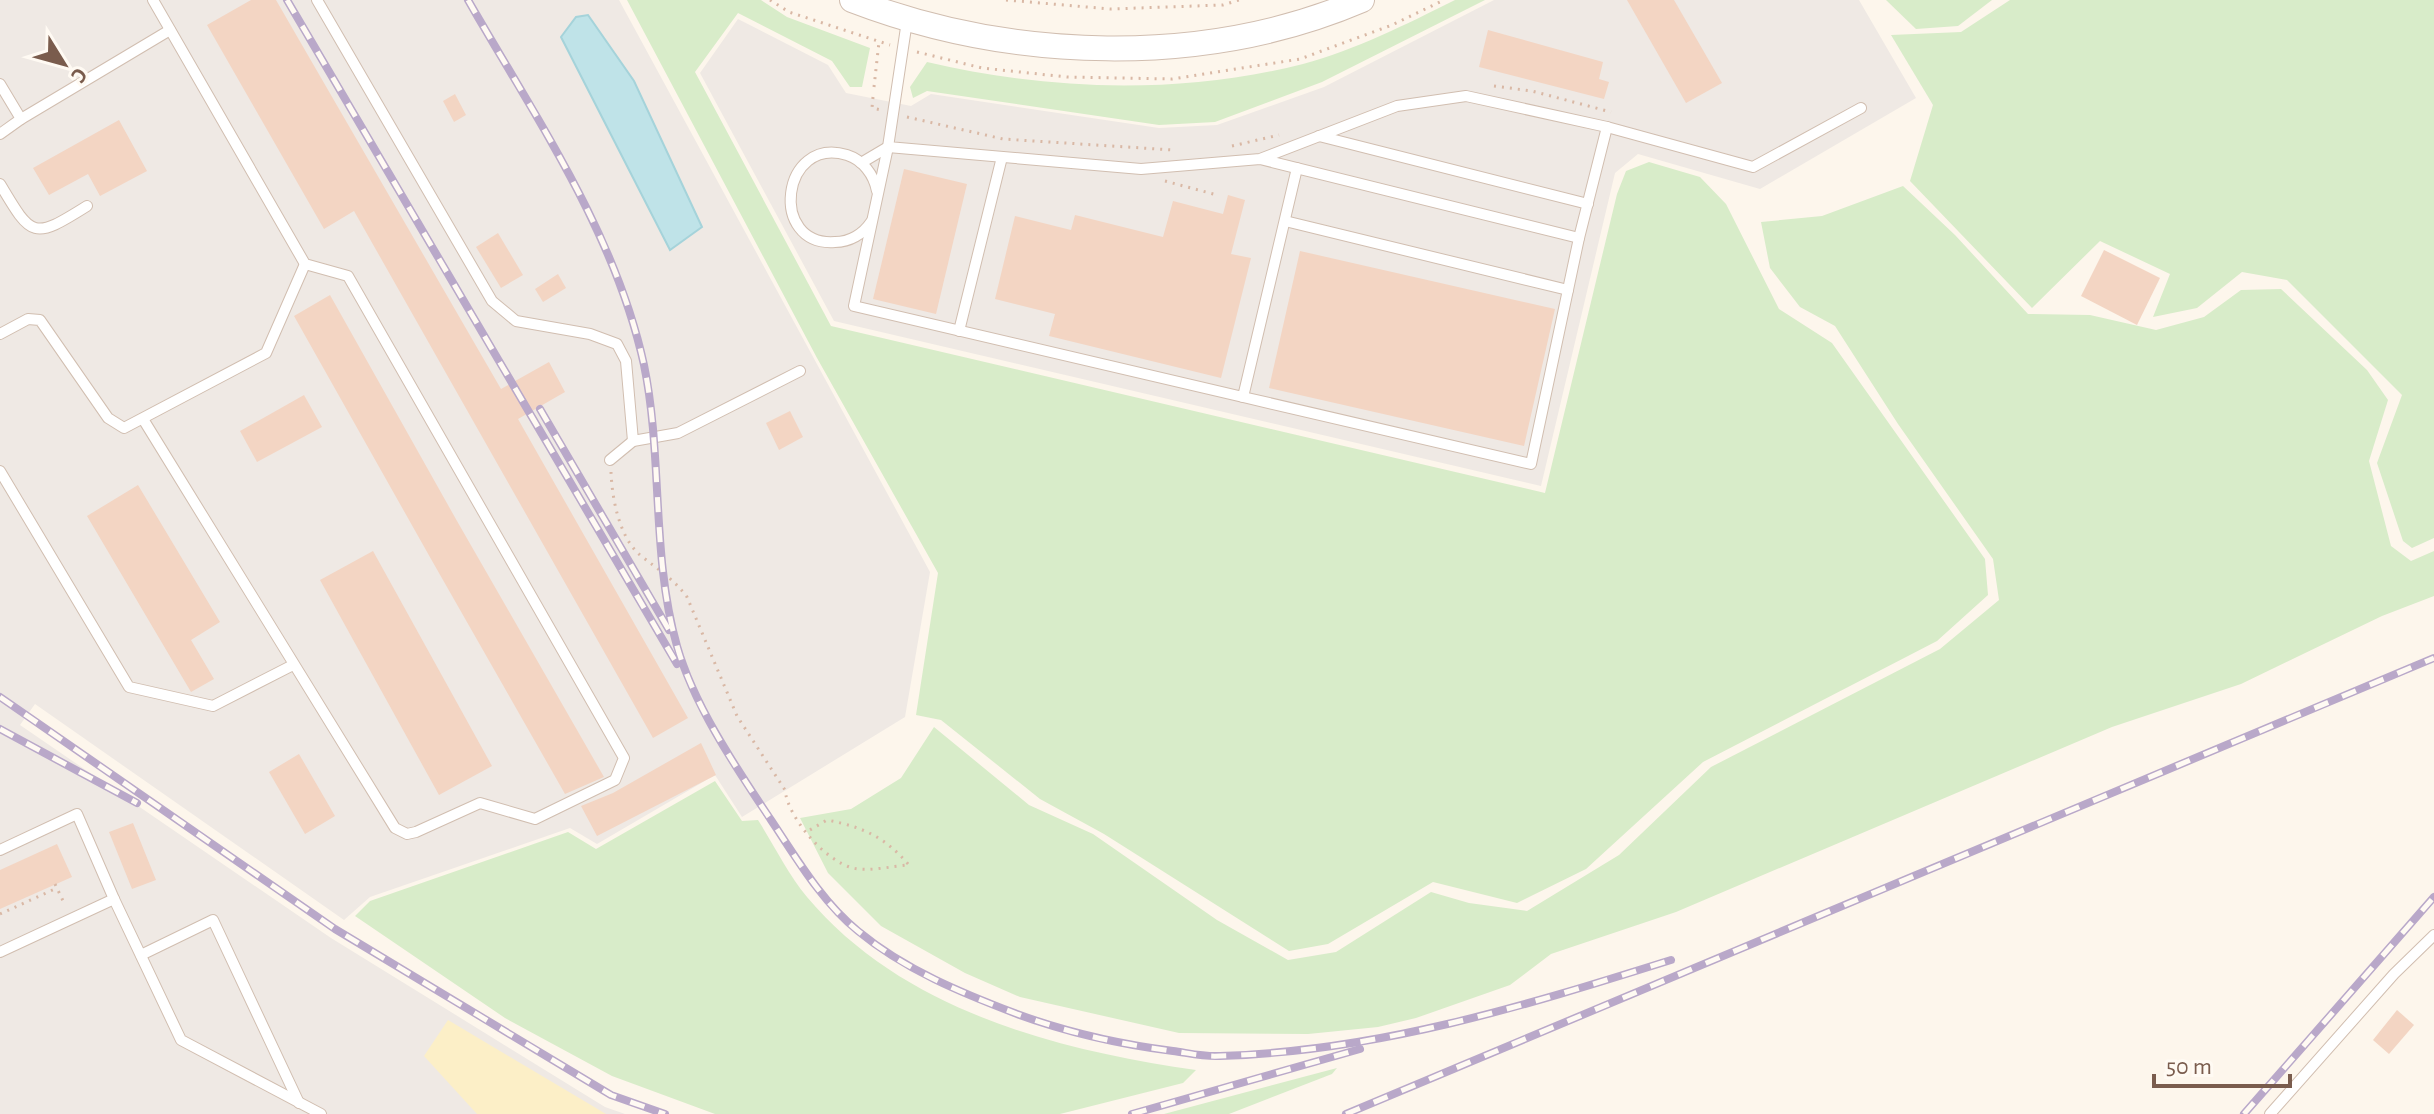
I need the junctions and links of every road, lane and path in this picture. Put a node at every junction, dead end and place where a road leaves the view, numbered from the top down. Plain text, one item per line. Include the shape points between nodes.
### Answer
1 (153, 0) edge
2 (317, 0) edge
3 (852, 0) edge
4 (1006, 0) edge
5 (1239, 0) edge
6 (1362, 0) edge
7 (907, 21) junction
8 (170, 30) junction
9 (879, 42) dead end
10 (0, 84) edge
11 (1493, 86) dead end
12 (874, 87) dead end
13 (873, 97) dead end
14 (1861, 108) dead end
15 (894, 114) junction
16 (21, 119) junction
17 (1607, 127) junction
18 (0, 134) edge
19 (1284, 134) dead end
20 (1319, 136) junction
21 (888, 147) junction
22 (1224, 148) dead end
23 (1185, 151) dead end
24 (1002, 157) junction
25 (1260, 159) junction
26 (861, 163) junction
27 (1297, 168) junction
28 (0, 184) edge
29 (878, 201) junction
30 (1588, 204) junction
31 (87, 206) dead end
32 (875, 215) junction
33 (1285, 221) junction
34 (1579, 238) junction
35 (305, 264) junction
36 (1568, 290) junction
37 (959, 331) junction
38 (0, 334) edge
39 (800, 371) dead end
40 (1243, 397) junction
41 (143, 419) junction
42 (633, 441) junction
43 (610, 460) joint
44 (0, 471) edge
45 (293, 665) junction
46 (808, 831) junction
47 (0, 850) edge
48 (114, 899) junction
49 (0, 914) edge
50 (71, 919) junction
51 (2434, 935) edge
52 (0, 952) edge
53 (141, 955) junction
54 (299, 1103) junction
55 (321, 1114) edge
56 (2270, 1114) edge

1 - 8 lane
2 - 42 lane via 492,301 516,321 617,344 626,361
3 - 7 street
4 - 5 path via 1110,9
6 - 7 street via 1289,24 1150,47 1063,47 978,38
7 - 15 lane
8 - 16 lane
8 - 35 lane
9 - 12 path
10 - 16 lane
11 - 17 path via 1606,109 1611,112
13 - 15 path via 872,108
14 - 17 lane via 1753,167
15 - 21 lane
15 - 23 path via 1003,139
16 - 18 lane
17 - 20 lane via 1466,96 1397,106
17 - 30 lane
19 - 22 path
20 - 25 lane
20 - 30 lane
21 - 24 lane
21 - 26 lane
21 - 29 lane
24 - 25 lane via 1141,169
24 - 37 lane
25 - 27 lane
26 - 29 lane via 871,174
26 - 32 lane via 848,156 818,156 795,175 789,205 803,231 829,243 857,236
27 - 33 lane
27 - 34 lane
28 - 31 lane via 23,224 33,228 53,227
29 - 32 lane
30 - 34 lane
32 - 37 lane via 854,306
33 - 36 lane
33 - 40 lane
34 - 36 lane
35 - 41 lane via 266,353
35 - 45 lane via 348,276 624,758 623,769 615,780 535,819 480,803 407,834 395,828
36 - 40 lane via 1531,464
37 - 40 lane
38 - 41 lane via 28,319 40,320 108,418 124,428
39 - 42 lane via 678,433
41 - 45 lane
42 - 43 lane
43 - 46 path via 623,533 637,553 674,580 687,597 737,716 785,790 786,804
44 - 45 lane via 129,687 213,706
46 - 46 path via 834,860 855,868 909,865 889,843 863,827 827,820
47 - 48 lane via 77,814
48 - 50 lane
48 - 53 lane
49 - 50 path via 56,886
50 - 52 lane
51 - 56 lane
53 - 54 lane via 181,1040
53 - 54 lane via 213,920
54 - 55 lane

